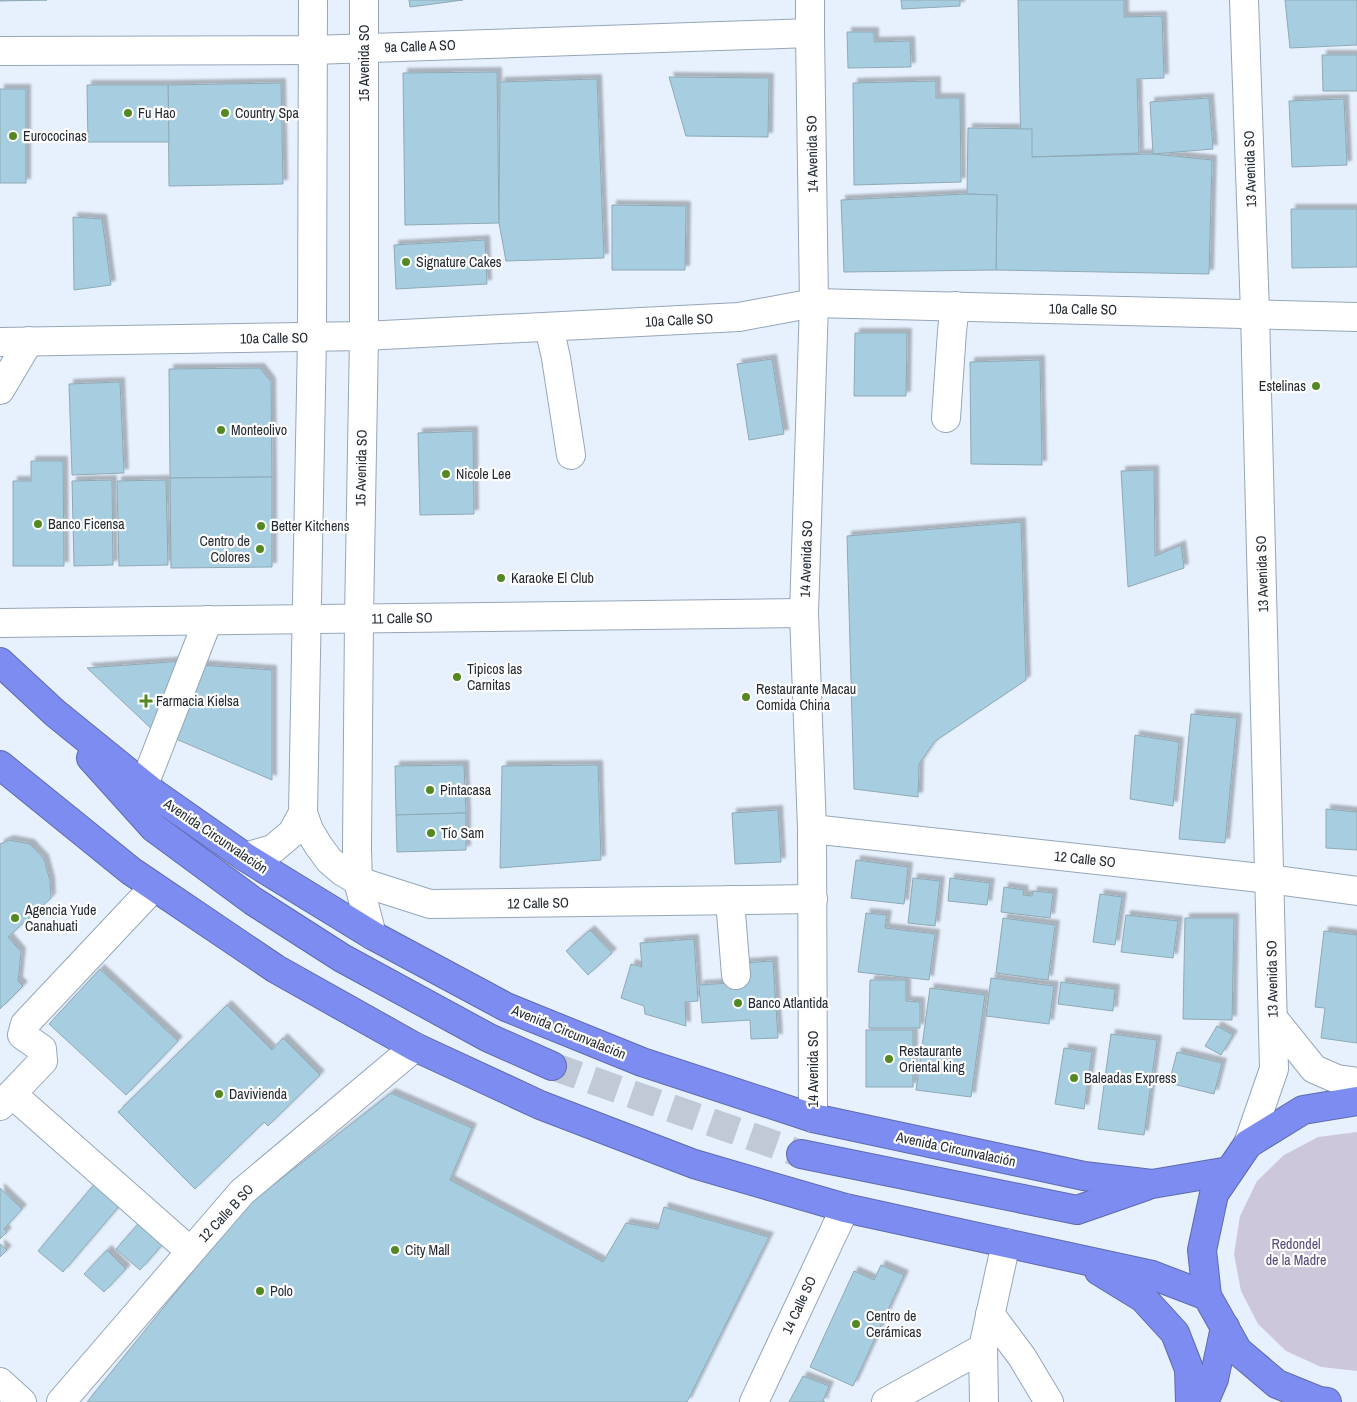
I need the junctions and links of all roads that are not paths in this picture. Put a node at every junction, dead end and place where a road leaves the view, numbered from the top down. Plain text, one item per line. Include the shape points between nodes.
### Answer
1 (314, 0) edge
2 (364, 0) edge
3 (810, 0) edge
4 (1244, 0) edge
5 (810, 33) junction
6 (363, 48) junction
7 (313, 50) junction
8 (0, 51) edge
9 (814, 303) junction
10 (955, 306) junction
11 (1254, 314) junction
12 (1357, 317) edge
13 (549, 327) junction
14 (364, 336) junction
15 (312, 337) junction
16 (29, 341) junction
17 (0, 342) edge
18 (0, 390) edge
19 (946, 418) dead end
20 (571, 456) dead end
21 (804, 613) junction
22 (307, 619) junction
23 (359, 619) junction
24 (208, 620) junction
25 (0, 623) edge
26 (0, 662) edge
27 (55, 713) junction
28 (3, 773) edge
29 (144, 785) junction
30 (303, 812) junction
31 (812, 829) junction
32 (245, 857) junction
33 (1270, 879) junction
34 (358, 882) junction
35 (154, 887) junction
36 (1357, 892) edge
37 (813, 899) junction
38 (730, 900) junction
39 (372, 935) junction
40 (736, 975) dead end
41 (1272, 1018) junction
42 (414, 1047) junction
43 (552, 1066) tunnel mouth
44 (1357, 1082) edge
45 (6, 1100) edge
46 (1357, 1101) edge
47 (813, 1118) junction
48 (1248, 1144) junction
49 (801, 1154) tunnel mouth
50 (1229, 1171) junction
51 (1152, 1184) junction
52 (845, 1208) junction
53 (1006, 1243) junction
54 (190, 1251) junction
55 (1080, 1260) junction
56 (1207, 1296) junction
57 (990, 1314) junction
58 (1225, 1328) junction
59 (983, 1348) junction
60 (0, 1382) edge
61 (22, 1402) edge
62 (61, 1402) edge
63 (754, 1402) edge
64 (886, 1402) edge
65 (984, 1402) edge
66 (1049, 1402) edge
67 (1190, 1402) edge
68 (1204, 1402) edge
69 (1321, 1402) edge

1 - 7 street
2 - 6 street, 15 Avenida SO
3 - 5 street, 14 Avenida SO
4 - 11 street, 13 Avenida SO
5 - 6 street, 9a Calle A SO
5 - 9 street, 14 Avenida SO
6 - 7 street, 9a Calle A SO
6 - 14 street, 15 Avenida SO
7 - 8 street, 9a Calle A SO
7 - 15 street
9 - 10 street, 10a Calle SO
9 - 13 street, 10a Calle SO via 739,317
9 - 21 street, 14 Avenida SO
10 - 11 street, 10a Calle SO
10 - 19 street
11 - 12 street, 10a Calle SO
11 - 33 street, 13 Avenida SO
13 - 14 street, 10a Calle SO
13 - 20 street
14 - 15 street, 10a Calle SO
14 - 23 street, 15 Avenida SO
15 - 16 street, 10a Calle SO
15 - 22 street
16 - 17 street, 10a Calle SO
16 - 18 street
21 - 23 street, 11 Calle SO
21 - 31 street, 14 Avenida SO
22 - 23 street, 11 Calle SO
22 - 24 street, 11 Calle SO
22 - 30 street
23 - 34 street, 15 Avenida SO
24 - 25 street, 11 Calle SO
24 - 29 street
26 - 27 highway, Avenida Circunvalación
27 - 29 highway, Avenida Circunvalación
27 - 43 highway via 101,771 154,828 253,901 342,958 489,1038
28 - 35 highway
29 - 32 highway, Avenida Circunvalación
30 - 32 street via 292,833 273,849
30 - 34 street, 12 Calle SO via 309,830 329,860
31 - 33 street, 12 Calle SO
31 - 37 street, 14 Avenida SO
32 - 39 highway, Avenida Circunvalación
33 - 36 street, 12 Calle SO
33 - 41 street, 13 Avenida SO
34 - 38 street, 12 Calle SO via 430,904
34 - 39 street, 15 Avenida SO
35 - 42 highway via 276,969
35 - 45 street via 25,1024 22,1035 42,1049 43,1061
37 - 38 street, 12 Calle SO
37 - 47 street, 14 Avenida SO
38 - 40 street
39 - 47 highway, Avenida Circunvalación via 506,1007 642,1062
41 - 44 street via 1314,1069
41 - 48 street, 13 Avenida SO via 1274,1069
42 - 52 highway via 540,1106 694,1164
42 - 54 street, 12 Calle B SO via 242,1192
45 - 54 street
46 - 48 highway via 1303,1110
47 - 51 highway, Avenida Circunvalación via 1084,1176
48 - 50 highway
49 - 51 highway via 1077,1210
50 - 51 highway, Avenida Circunvalación
50 - 56 highway via 1214,1194 1202,1250
52 - 53 highway
52 - 63 street, 14 Calle SO
53 - 55 highway
53 - 57 street
54 - 62 street, 12 Calle B SO
55 - 56 highway via 1152,1275
55 - 67 highway via 1143,1298 1175,1333 1189,1369
56 - 58 highway
57 - 59 street
57 - 66 street via 1022,1357
58 - 68 highway via 1214,1379
58 - 69 highway via 1238,1351 1277,1384
59 - 64 street
59 - 65 street
60 - 61 street

